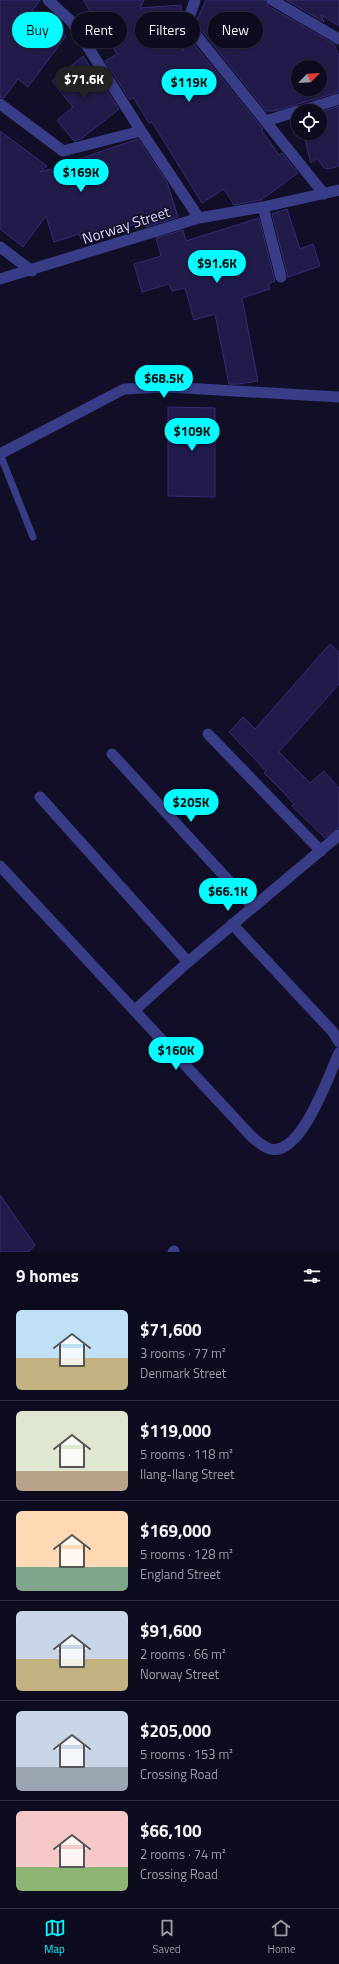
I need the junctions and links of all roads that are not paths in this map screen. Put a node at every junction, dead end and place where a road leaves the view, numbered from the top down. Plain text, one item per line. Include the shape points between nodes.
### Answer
1 (48, 0) edge
2 (195, 0) edge
3 (272, 0) edge
4 (339, 39) edge
5 (339, 99) edge
6 (0, 104) edge
7 (322, 104) edge
8 (291, 113) edge
9 (266, 121) junction
10 (141, 131) junction
11 (339, 190) edge
12 (324, 194) junction
13 (263, 207) junction
14 (199, 218) junction
15 (0, 247) edge
16 (32, 271) junction
17 (281, 277) dead end
18 (0, 279) edge
19 (339, 397) edge
20 (0, 454) edge
21 (33, 537) dead end
22 (208, 734) dead end
23 (112, 754) dead end
24 (40, 797) dead end
25 (339, 835) edge
26 (321, 851) junction
27 (0, 866) edge
28 (253, 907) junction
29 (232, 924) junction
30 (188, 962) junction
31 (135, 1010) junction
32 (339, 1042) edge
33 (339, 1053) edge

1 - 10 street via 72,22
2 - 9 street via 188,21 192,30
3 - 4 street
5 - 7 street
6 - 10 street via 63,152
8 - 9 street
9 - 12 street
10 - 14 street
11 - 12 street, Norway Street
12 - 13 street, Norway Street
13 - 14 street, Norway Street
13 - 17 street
14 - 16 street, Norway Street
15 - 16 street
16 - 18 street, Norway Street
19 - 20 street via 167,387 124,389
20 - 21 lane
22 - 26 street
23 - 28 street
24 - 30 street
25 - 26 street
26 - 28 street
27 - 31 street
28 - 29 street
29 - 30 street
29 - 32 street via 333,1032
30 - 31 street
31 - 33 street via 252,1137 271,1150 284,1146 296,1138 310,1118

